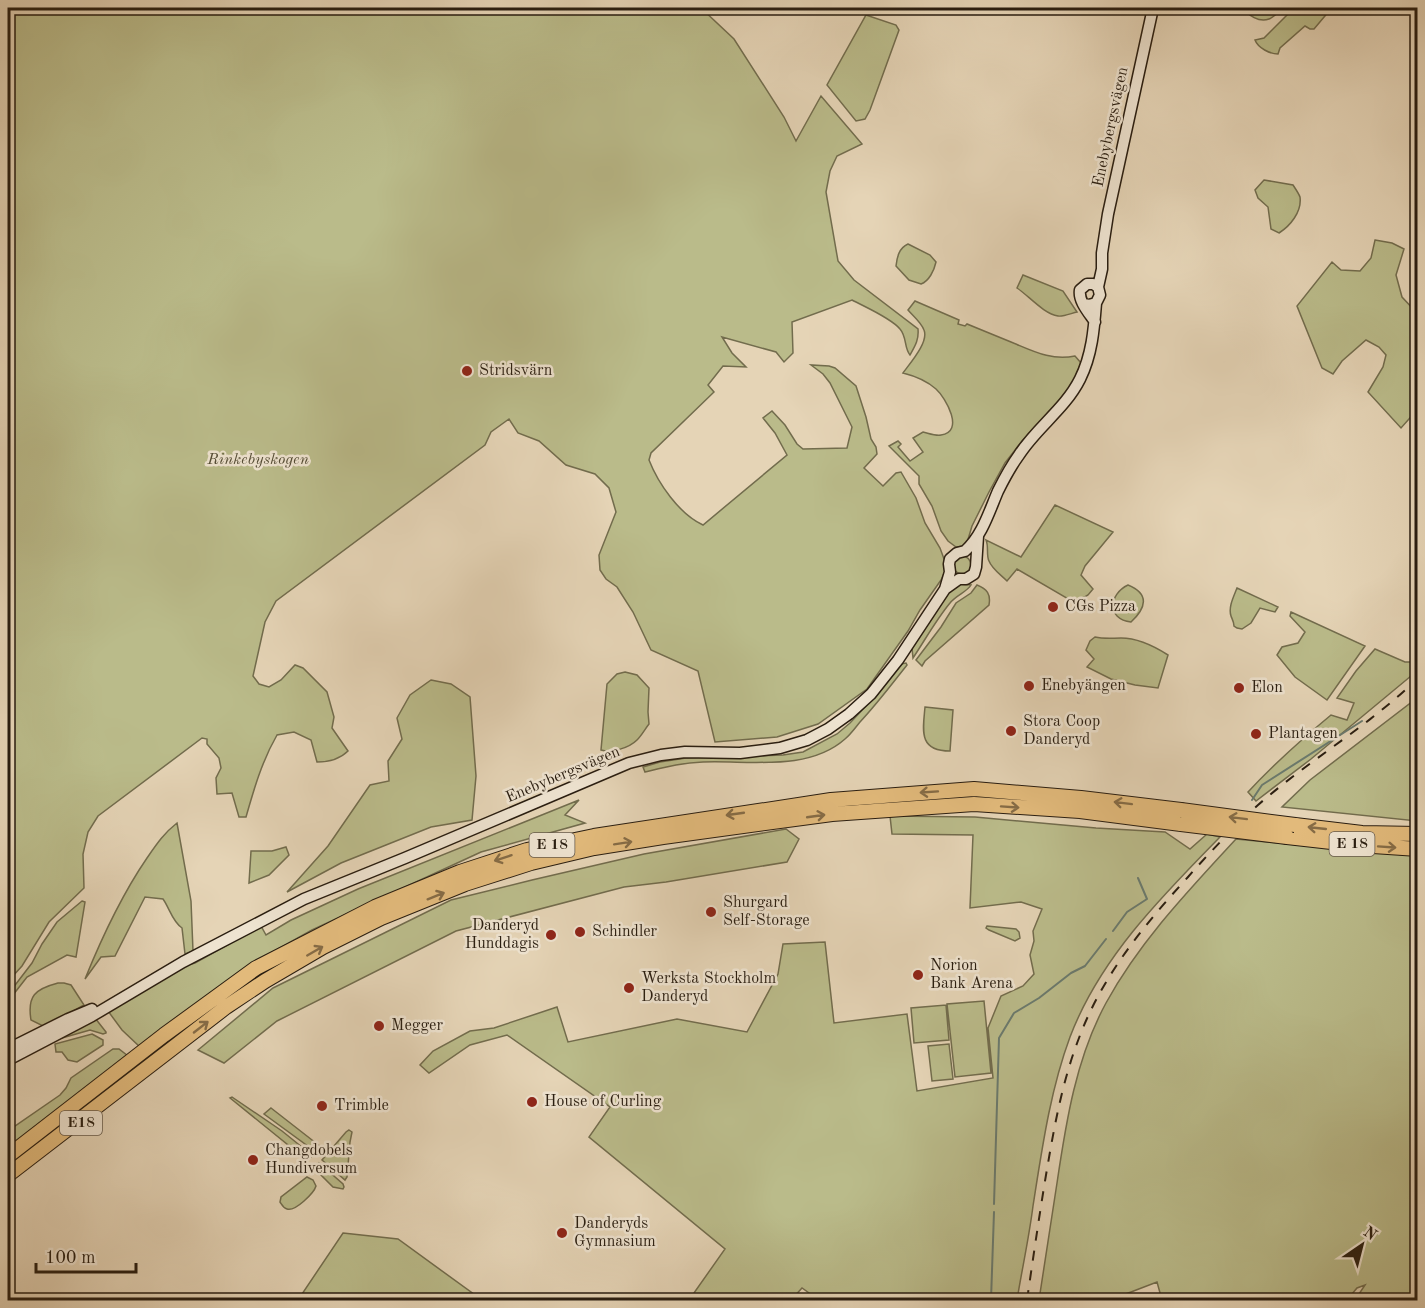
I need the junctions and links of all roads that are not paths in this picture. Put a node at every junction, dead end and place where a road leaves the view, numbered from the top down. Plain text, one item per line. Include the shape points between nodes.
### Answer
1 (1153, 8) edge
2 (1093, 285) junction
3 (1096, 303) junction
4 (1084, 304) junction
5 (1095, 323) junction
6 (978, 535) junction
7 (965, 551) junction
8 (976, 560) junction
9 (955, 575) junction
10 (1181, 817) junction
11 (1291, 831) junction
12 (1418, 834) edge
13 (1418, 849) edge
14 (38, 1039) junction
15 (8, 1049) edge
16 (8, 1060) edge
17 (155, 1063) junction
18 (8, 1156) edge
19 (8, 1175) edge
20 (8, 1183) edge

1 - 2 main road, Enebybergsvägen
2 - 3 main road via 1100,295
2 - 4 main road via 1080,290
3 - 4 main road
3 - 5 main road, Enebybergsvägen
4 - 5 main road
5 - 6 main road, Enebybergsvägen via 1079,381 1020,453
6 - 7 main road, Enebybergsvägen
6 - 8 main road, Enebybergsvägen
7 - 8 main road
7 - 9 main road, Enebybergsvägen via 953,555 949,564
8 - 9 main road, Enebybergsvägen via 974,574 966,579
9 - 14 main road, Enebybergsvägen via 871,694 849,714 807,740 740,753 685,752 639,759 304,899 91,1013 68,1018
10 - 11 highway, E 18, bridge
17 -> 10 highway, E 18 via 226,1007 323,947 465,884 531,863 594,848 832,814 974,804
10 -> 18 highway, E 18 via 1081,798 974,789 831,800 527,850 375,907 256,968
12 -> 11 highway, E 18
11 -> 13 highway, E 18 via 1358,845
14 - 15 main road, Enebybergsvägen
14 - 16 main road, Enebybergsvägen
17 - 19 highway, E 18
17 - 20 highway, E18

